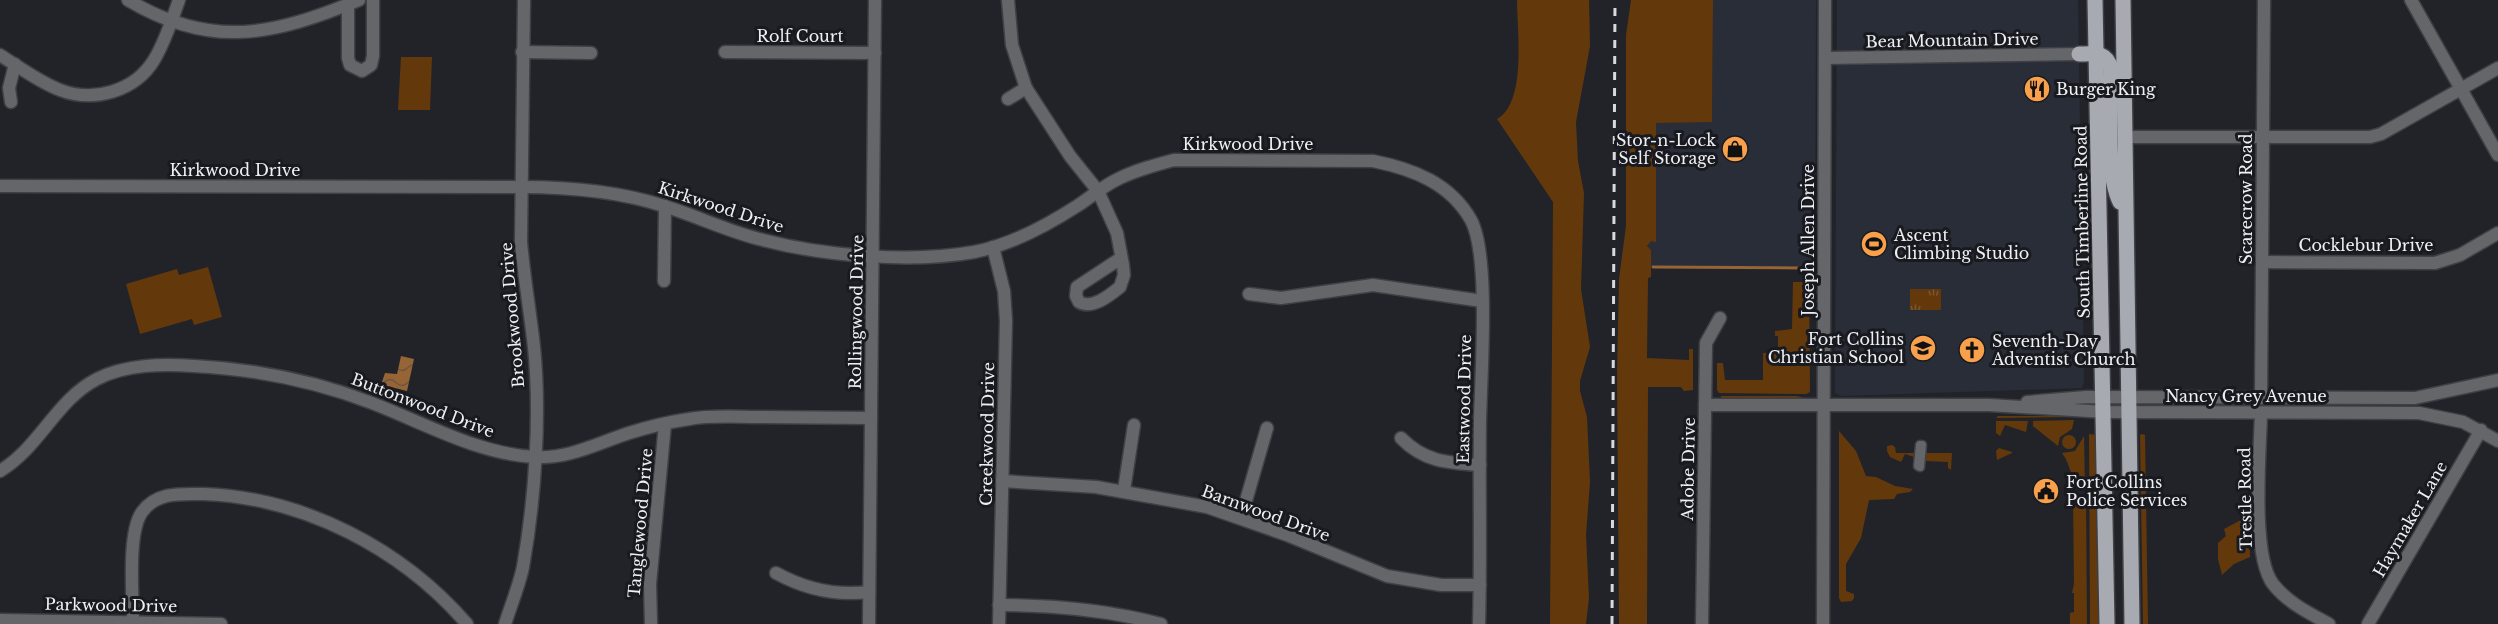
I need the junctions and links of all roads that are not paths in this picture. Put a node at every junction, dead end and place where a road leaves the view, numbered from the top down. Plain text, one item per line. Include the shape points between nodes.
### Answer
1 (128, 0) edge
2 (179, 0) edge
3 (373, 0) edge
4 (524, 0) edge
5 (875, 0) edge
6 (1008, 0) edge
7 (1825, 0) edge
8 (2095, 0) edge
9 (2123, 0) edge
10 (2264, 0) edge
11 (2411, 0) edge
12 (354, 2) edge
13 (171, 22) junction
14 (522, 52) junction
15 (725, 52) dead end
16 (591, 53) dead end
17 (875, 53) junction
18 (2079, 54) joint
19 (2096, 54) junction
20 (0, 55) edge
21 (1825, 58) junction
22 (15, 64) junction
23 (2498, 68) edge
24 (1026, 88) junction
25 (2461, 89) junction
26 (1008, 99) dead end
27 (11, 102) dead end
28 (2125, 137) junction
29 (2263, 138) junction
30 (2498, 154) edge
31 (0, 186) edge
32 (521, 187) junction
33 (1441, 187) joint
34 (1098, 191) junction
35 (665, 206) junction
36 (2125, 210) junction
37 (2498, 232) edge
38 (993, 247) junction
39 (873, 256) junction
40 (1121, 258) dead end
41 (2263, 262) junction
42 (664, 281) dead end
43 (1249, 294) dead end
44 (1482, 301) junction
45 (1720, 318) dead end
46 (2498, 380) edge
47 (2261, 398) junction
48 (1705, 405) junction
49 (1824, 405) junction
50 (2105, 405) junction
51 (2129, 405) junction
52 (2261, 414) junction
53 (871, 418) junction
54 (666, 424) junction
55 (1134, 425) dead end
56 (1267, 428) dead end
57 (2481, 430) junction
58 (1401, 438) dead end
59 (2498, 441) edge
60 (534, 458) junction
61 (1480, 465) junction
62 (0, 471) edge
63 (1002, 481) junction
64 (1124, 490) junction
65 (1241, 518) junction
66 (776, 573) dead end
67 (2107, 574) junction
68 (1480, 585) junction
69 (869, 592) junction
70 (999, 605) junction
71 (0, 620) edge
72 (134, 623) edge
73 (221, 624) edge
74 (467, 624) edge
75 (505, 624) edge
76 (651, 624) edge
77 (869, 624) edge
78 (999, 624) edge
79 (1161, 624) edge
80 (1479, 624) edge
81 (1702, 624) edge
82 (1823, 624) edge
83 (2107, 624) edge
84 (2117, 624) edge
85 (2132, 624) edge
86 (2329, 624) edge
87 (2368, 624) edge

1 - 13 street
2 - 13 street
3 - 12 street via 373,56 371,65 362,71 350,65 348,58
4 - 14 street, Brookwood Drive
5 - 17 street, Rollingwood Drive
6 - 24 street via 1012,45
7 - 21 street, Joseph Allen Drive
8 - 19 main road, South Timberline Road
9 - 28 main road
10 - 29 street, Scarecrow Road
11 - 25 street
12 - 13 street via 313,19 263,31 210,30
13 - 22 street via 155,58 141,75 106,94 89,96 60,90
14 - 16 street
14 - 32 street, Brookwood Drive
15 - 17 street, Rolf Court
17 - 39 street, Rollingwood Drive
18 - 19 main road
18 - 21 street, Bear Mountain Drive
19 - 36 main road via 2106,57 2111,69 2112,170 2116,195
19 - 50 main road, South Timberline Road
20 - 22 street
21 - 49 street, Joseph Allen Drive
22 - 27 street via 9,88
23 - 25 street
24 - 26 street
24 - 34 street
25 - 29 street via 2370,137
25 - 30 street
28 - 29 street
28 - 36 main road
29 - 41 street, Scarecrow Road
31 - 32 street, Kirkwood Drive
32 - 35 street, Kirkwood Drive via 585,189
32 - 60 street, Brookwood Drive via 523,270 536,387
33 - 34 street, Kirkwood Drive via 1401,166 1373,161 1174,160 1144,168
33 - 44 street, Eastwood Drive via 1471,221 1479,246
34 - 38 street, Kirkwood Drive via 1043,225
34 - 40 street via 1120,241
35 - 39 street, Kirkwood Drive via 762,240 834,254
35 - 42 street
36 - 51 main road
37 - 41 street, Cocklebur Drive via 2460,255 2435,262
38 - 39 street, Kirkwood Drive via 940,256
38 - 63 street, Creekwood Drive via 1006,306
39 - 53 street, Rollingwood Drive
41 - 47 street, Scarecrow Road
43 - 44 street via 1281,298 1373,285
44 - 61 street, Eastwood Drive
45 - 48 street, Adobe Drive via 1706,344
46 - 47 street, Nancy Grey Avenue via 2415,398
47 - 51 street, Nancy Grey Avenue
48 - 49 street, Nancy Grey Avenue
48 - 81 street, Adobe Drive
49 - 50 street, Nancy Grey Avenue
49 - 82 street, Joseph Allen Drive
50 - 51 street, Nancy Grey Avenue
50 - 67 main road, South Timberline Road
51 - 52 street, Nancy Grey Avenue
51 - 85 main road
52 - 57 street, Nancy Grey Avenue via 2419,413 2454,419
52 - 86 street, Trestle Road via 2259,540 2265,568 2282,594
53 - 54 street, Buttonwood Drive via 721,417
53 - 69 street, Rollingwood Drive
54 - 60 street, Buttonwood Drive via 568,455
54 - 76 street, Tanglewood Drive via 650,584
55 - 64 street
56 - 65 street
57 - 59 street, Nancy Grey Avenue
57 - 87 street, Haymaker Lane
58 - 61 street via 1427,458
60 - 62 street, Buttonwood Drive via 472,443 356,397 296,380 225,368 163,365 116,371 83,387 32,446
60 - 75 street, Brookwood Drive via 522,568
61 - 68 street, Eastwood Drive
63 - 64 street, Barnwood Drive
63 - 70 street, Creekwood Drive
64 - 65 street, Barnwood Drive
65 - 68 street, Barnwood Drive via 1387,576 1441,585
66 - 69 street via 825,591
67 - 83 main road, South Timberline Road
67 - 84 main road
68 - 80 street, Eastwood Drive
69 - 77 street, Rollingwood Drive
70 - 78 street, Creekwood Drive
70 - 79 street via 1067,608
71 - 72 street, Parkwood Drive
72 - 73 street, Parkwood Drive
72 - 74 street via 135,526 152,502 178,494 269,504 348,532 414,572

